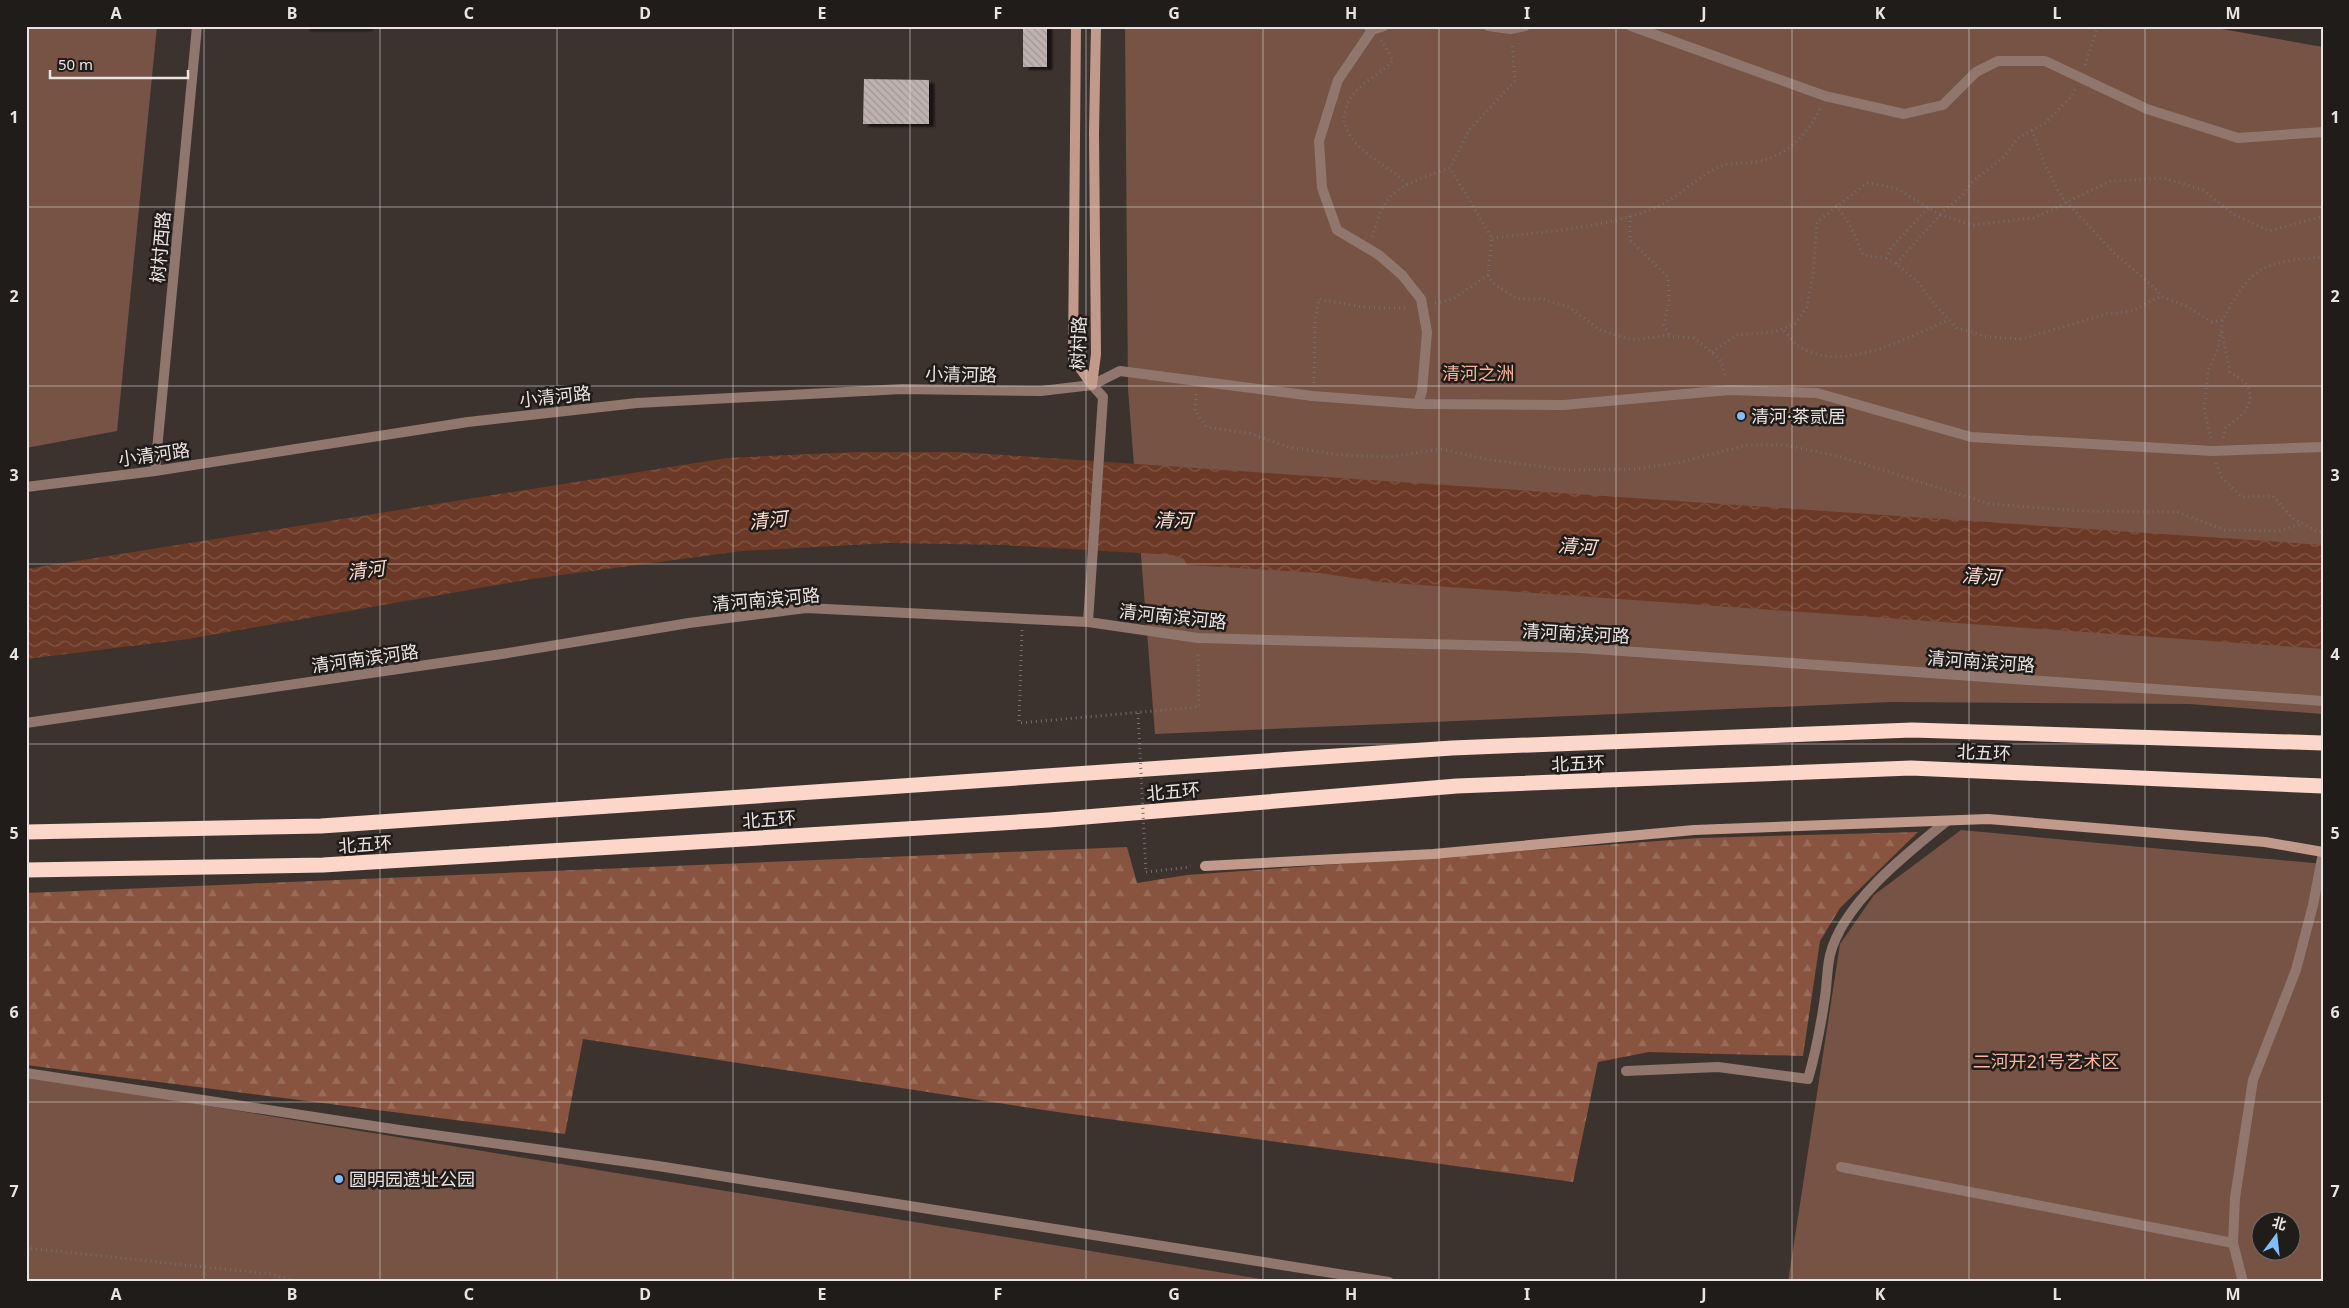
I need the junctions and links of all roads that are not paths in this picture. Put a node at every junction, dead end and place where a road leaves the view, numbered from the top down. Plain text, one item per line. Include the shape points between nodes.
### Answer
1 (197, 26) edge
2 (1076, 26) edge
3 (1096, 26) edge
4 (1384, 26) edge
5 (1488, 26) edge
6 (1525, 26) edge
7 (1631, 26) edge
8 (1370, 28) edge
9 (2323, 132) edge
10 (1092, 385) junction
11 (1418, 404) junction
12 (2323, 447) edge
13 (156, 471) junction
14 (26, 487) edge
15 (1088, 622) junction
16 (2323, 701) edge
17 (26, 723) edge
18 (2323, 743) edge
19 (2323, 787) edge
20 (1947, 821) junction
21 (26, 832) edge
22 (2323, 852) edge
23 (1204, 866) road end
24 (26, 870) edge
25 (1626, 1071) dead end
26 (26, 1073) edge
27 (1841, 1167) dead end
28 (2233, 1243) junction
29 (1389, 1282) edge
30 (2243, 1282) edge

1 - 13 street, 树村西路
2 - 10 street, 树村路 via 1074,358
3 - 10 street, 树村路 via 1096,354
4 - 8 street
5 - 6 street via 1511,29
7 - 9 street via 1825,96 1904,114 1943,105 1976,72 1998,61 2044,61 2147,109 2238,138
8 - 11 street via 1338,80 1319,141 1322,188 1337,230 1379,255 1402,275 1421,299 1427,332
10 - 11 street, 小清河路 via 1120,371 1313,396
10 - 13 street, 小清河路 via 1041,391 902,389 637,403 468,422
10 - 15 street via 1103,397
11 - 12 street, 小清河路 via 1564,405 1730,390 1817,393 1971,437 2221,451
13 - 14 street, 小清河路
15 - 16 street, 清河南滨河路 via 1198,638 1580,648
15 - 17 street, 清河南滨河路 via 806,608
18 - 21 highway, 北五环 via 1912,730 1452,748 321,826
19 - 24 highway, 北五环 via 1891,769 1458,786 1049,820 323,865
20 - 22 street via 1988,819 2265,842
20 - 23 street via 1694,830 1432,854
20 - 25 street via 1895,864 1860,902 1836,936 1808,1079 1718,1067
22 - 28 street via 2296,970 2253,1080 2235,1198
26 - 29 street via 658,1166
27 - 28 street
28 - 30 street

